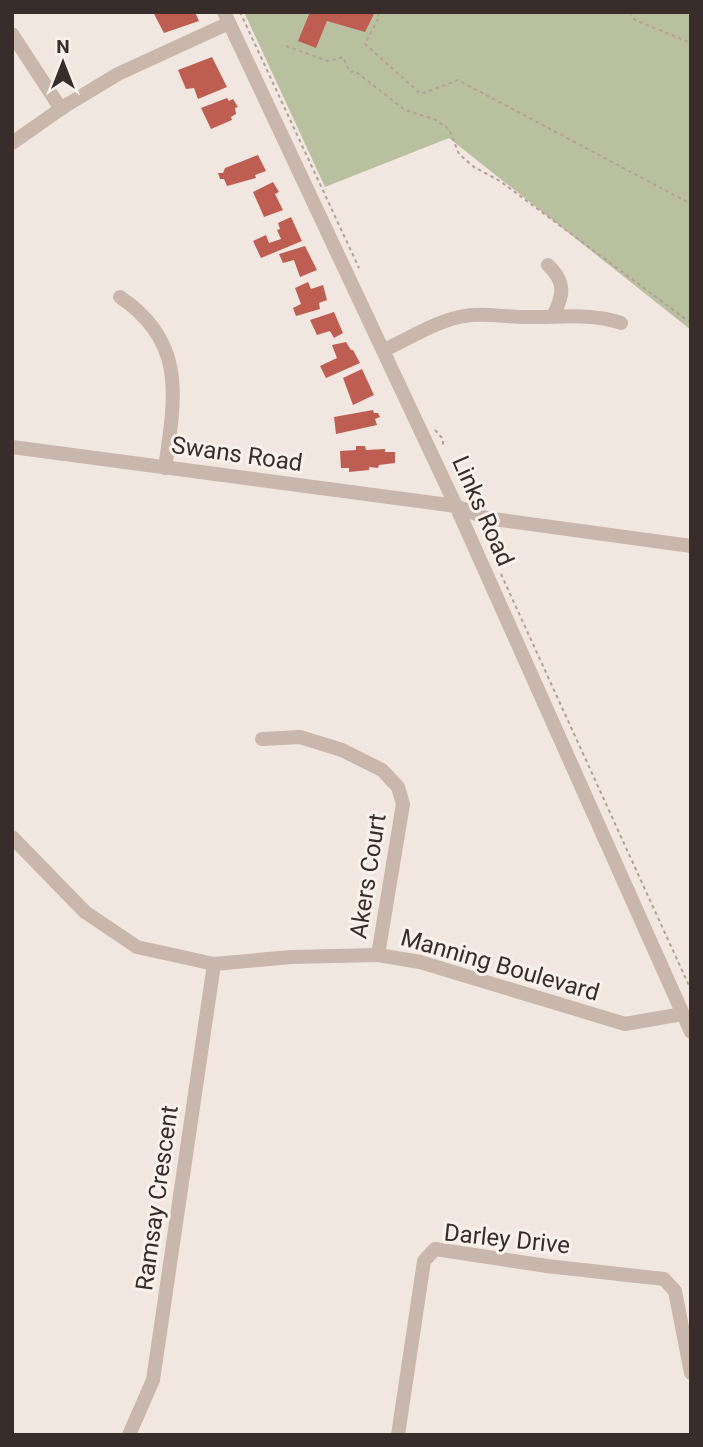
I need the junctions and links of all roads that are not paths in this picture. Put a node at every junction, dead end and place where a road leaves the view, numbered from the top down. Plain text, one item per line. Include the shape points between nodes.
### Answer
1 (231, 16) edge
2 (12, 34) edge
3 (61, 109) junction
4 (12, 143) edge
5 (548, 265) dead end
6 (120, 297) dead end
7 (553, 316) junction
8 (621, 323) dead end
9 (384, 350) junction
10 (12, 447) edge
11 (165, 468) junction
12 (456, 506) junction
13 (691, 546) edge
14 (262, 739) dead end
15 (12, 837) edge
16 (378, 955) junction
17 (215, 964) junction
18 (682, 1014) junction
19 (691, 1032) edge
20 (691, 1373) edge
21 (129, 1435) edge
22 (398, 1435) edge

1 - 3 street
1 - 9 street, Links Road
2 - 3 street
3 - 4 street
5 - 7 street via 559,275 562,286
6 - 11 street via 157,331 168,355 173,411
7 - 8 street via 597,317
7 - 9 street via 457,317
9 - 12 street, Links Road
10 - 11 street, Swans Road
11 - 12 street, Swans Road
12 - 13 street, Swans Road via 486,518
12 - 18 street, Links Road
14 - 16 street, Akers Court via 300,737 342,750 382,770 398,787 403,804
15 - 17 street, Manning Boulevard via 85,912 137,947
16 - 17 street, Manning Boulevard
16 - 18 street, Manning Boulevard via 420,962 625,1024
17 - 21 street, Ramsay Crescent via 153,1380
18 - 19 street, Links Road
20 - 22 street, Darley Drive via 675,1290 664,1279 435,1249 424,1261

